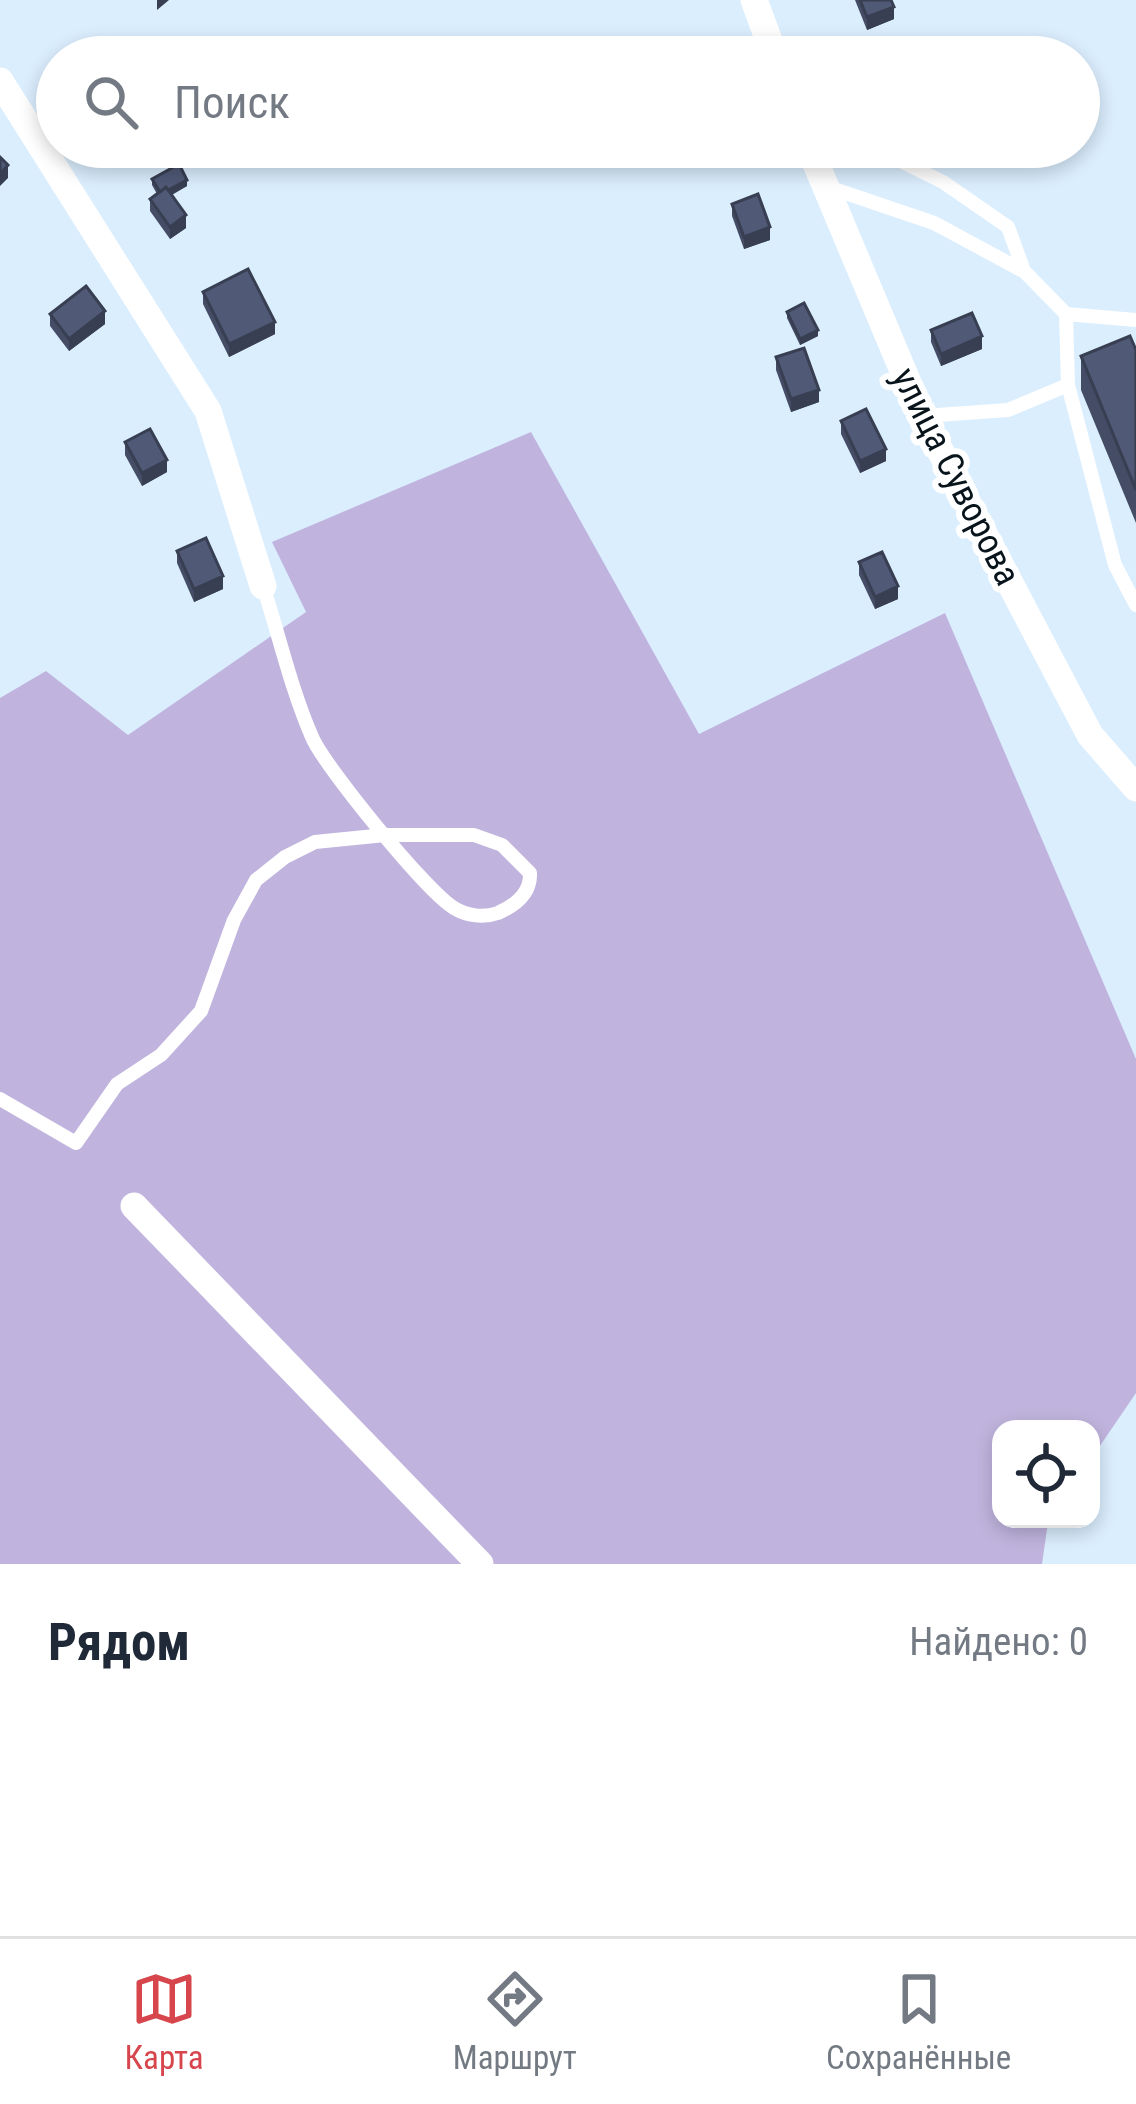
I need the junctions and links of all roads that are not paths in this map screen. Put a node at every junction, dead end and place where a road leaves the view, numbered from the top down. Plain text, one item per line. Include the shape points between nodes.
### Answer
1 (754, 0) edge
2 (767, 36) edge
3 (0, 81) edge
4 (36, 138) edge
5 (55, 168) edge
6 (818, 168) edge
7 (915, 168) edge
8 (826, 187) junction
9 (1024, 272) junction
10 (1066, 314) junction
11 (1136, 320) edge
12 (1068, 385) junction
13 (922, 416) junction
14 (263, 586) joint
15 (1136, 605) edge
16 (1136, 788) edge
17 (385, 835) junction
18 (0, 1099) edge
19 (134, 1206) dead end
20 (480, 1564) edge

1 - 2 street
3 - 4 street
5 - 14 street via 208,411
6 - 8 street, улица Суворова
7 - 9 lane via 1007,226
8 - 9 lane via 934,223
8 - 13 street, улица Суворова
9 - 10 lane
10 - 11 lane
10 - 12 lane
12 - 13 lane via 1008,410
12 - 15 lane via 1115,565
13 - 16 street, улица Суворова via 1090,735
14 - 17 lane via 313,740
17 - 17 lane via 456,910 486,917 523,898 531,881 502,845 474,835
17 - 18 lane via 315,842 256,880 202,1011 118,1084 76,1143
19 - 20 street

